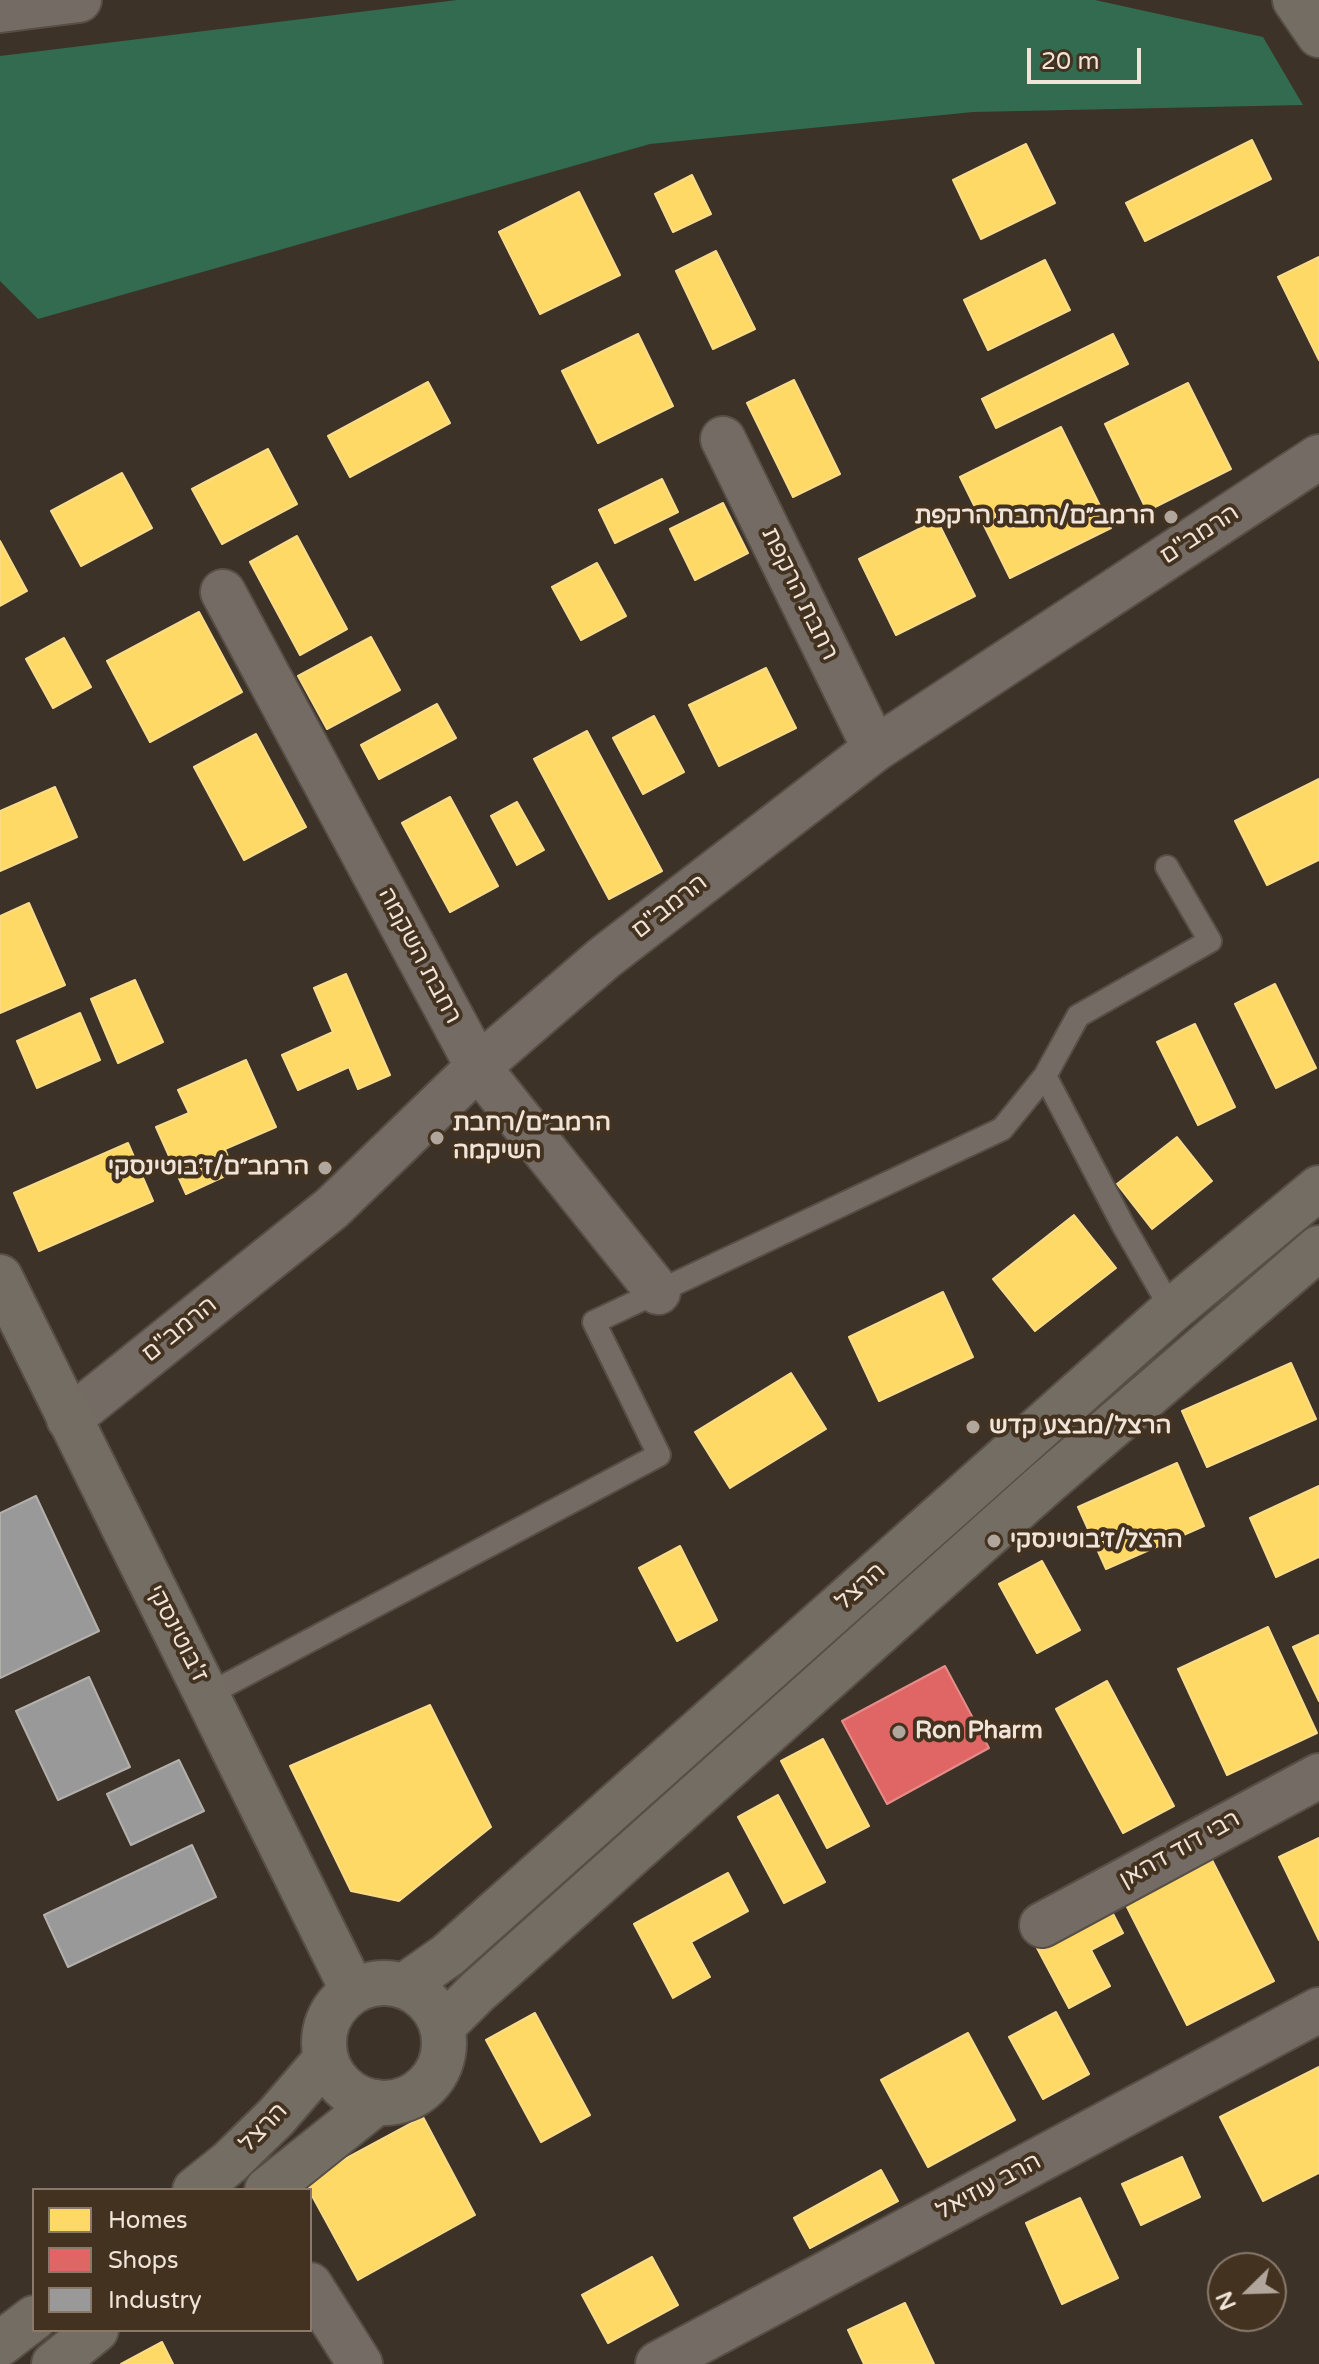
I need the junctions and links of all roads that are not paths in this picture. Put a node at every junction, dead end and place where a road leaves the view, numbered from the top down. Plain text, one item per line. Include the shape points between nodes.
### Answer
1 (79, 0) edge
2 (1295, 0) edge
3 (0, 10) edge
4 (1319, 35) edge
5 (723, 439) dead end
6 (1319, 457) edge
7 (223, 592) dead end
8 (875, 749) junction
9 (1167, 867) dead end
10 (478, 1067) junction
11 (1045, 1076) junction
12 (1319, 1188) edge
13 (1319, 1248) edge
14 (0, 1277) edge
15 (658, 1292) junction
16 (1172, 1310) junction
17 (69, 1419) junction
18 (207, 1695) junction
19 (1319, 1776) edge
20 (1042, 1925) dead end
21 (404, 1986) junction
22 (353, 1991) junction
23 (1319, 2010) edge
24 (442, 2027) junction
25 (326, 2059) junction
26 (377, 2102) junction
27 (198, 2188) edge
28 (270, 2188) edge
29 (312, 2288) edge
30 (32, 2320) edge
31 (94, 2332) edge
32 (0, 2344) edge
33 (54, 2364) edge
34 (360, 2364) edge
35 (658, 2364) edge

1 - 3 street
2 - 4 main road
5 - 8 street, רחבת הרקפת
6 - 8 street, הרמב"ם
7 - 10 street, רחבת השקמה
8 - 10 street, הרמב"ם via 604,958
9 - 11 lane via 1210,941 1078,1016
10 - 15 street, רחבת השקמה
10 - 17 street, הרמב"ם via 332,1208
11 - 15 lane via 1002,1129
11 - 16 lane
12 - 16 main road, הרצל
13 - 24 main road, הרצל via 1045,1484
14 - 17 main road, ז'בוטינסקי
15 - 18 lane via 594,1322 659,1455
16 - 21 main road, הרצל via 448,1955
17 - 18 main road, ז'בוטינסקי
18 - 22 main road, ז'בוטינסקי
19 - 20 street, רבי דוד דהאן
21 - 22 main road via 378,1983
21 - 24 main road via 421,1995
22 - 25 main road via 326,2027
23 - 35 street, הרב עוזיאל
24 - 26 main road via 444,2047 429,2082 396,2102
25 - 26 main road via 345,2088
25 - 27 main road, הרצל via 276,2117
26 - 28 main road, הרצל
29 - 34 street
30 - 32 main road
31 - 33 main road

